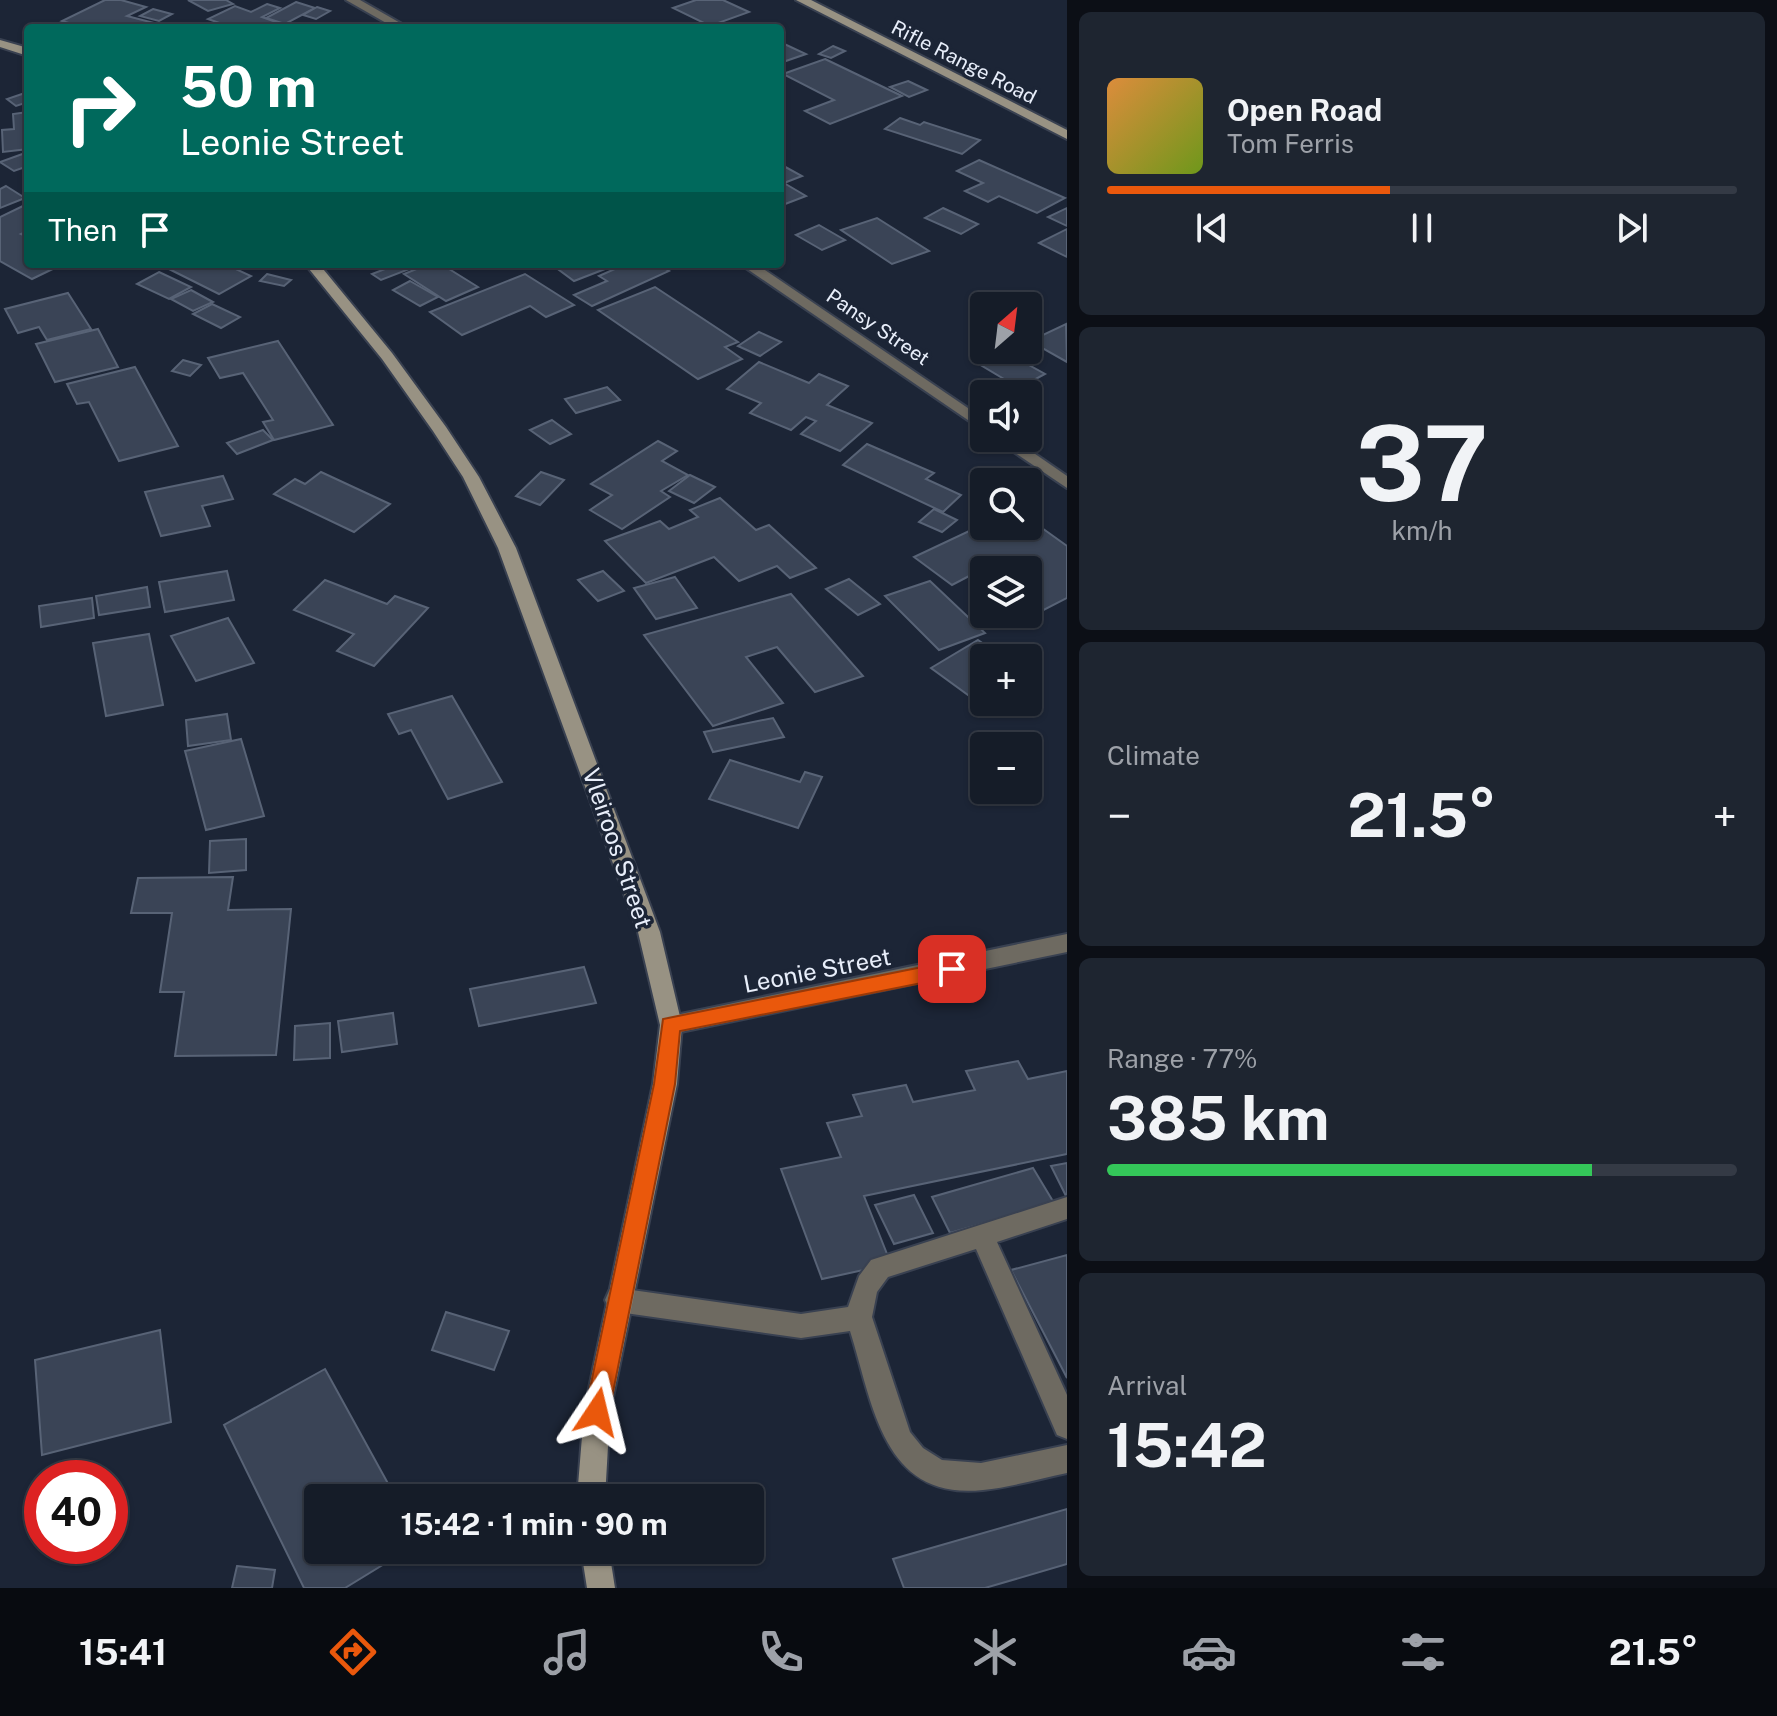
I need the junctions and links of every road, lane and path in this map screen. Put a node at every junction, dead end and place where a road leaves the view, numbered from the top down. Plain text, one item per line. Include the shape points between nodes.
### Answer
1 (352, 0) edge
2 (802, 0) edge
3 (396, 24) edge
4 (0, 43) edge
5 (24, 51) edge
6 (1067, 135) edge
7 (315, 268) edge
8 (753, 268) edge
9 (970, 416) edge
10 (1022, 452) edge
11 (1067, 483) edge
12 (1067, 943) edge
13 (671, 1025) junction
14 (1067, 1208) edge
15 (982, 1235) junction
16 (618, 1300) junction
17 (859, 1317) junction
18 (1067, 1426) edge
19 (1067, 1459) edge
20 (592, 1484) edge
21 (597, 1564) edge
22 (601, 1588) edge

1 - 3 street
2 - 6 street, Rifle Range Road
4 - 5 street
7 - 13 street, Vleiroos Street via 440,430 507,548 649,932
8 - 9 street, Pansy Street
10 - 11 street
12 - 13 street, Leonie Street
13 - 16 street, Vleiroos Street via 665,1084
14 - 15 street
15 - 17 street via 880,1268 871,1277
15 - 18 street
16 - 17 street via 801,1326
16 - 20 street, Vleiroos Street via 597,1412
17 - 19 street via 899,1440 913,1458 939,1473 981,1477
21 - 22 street

